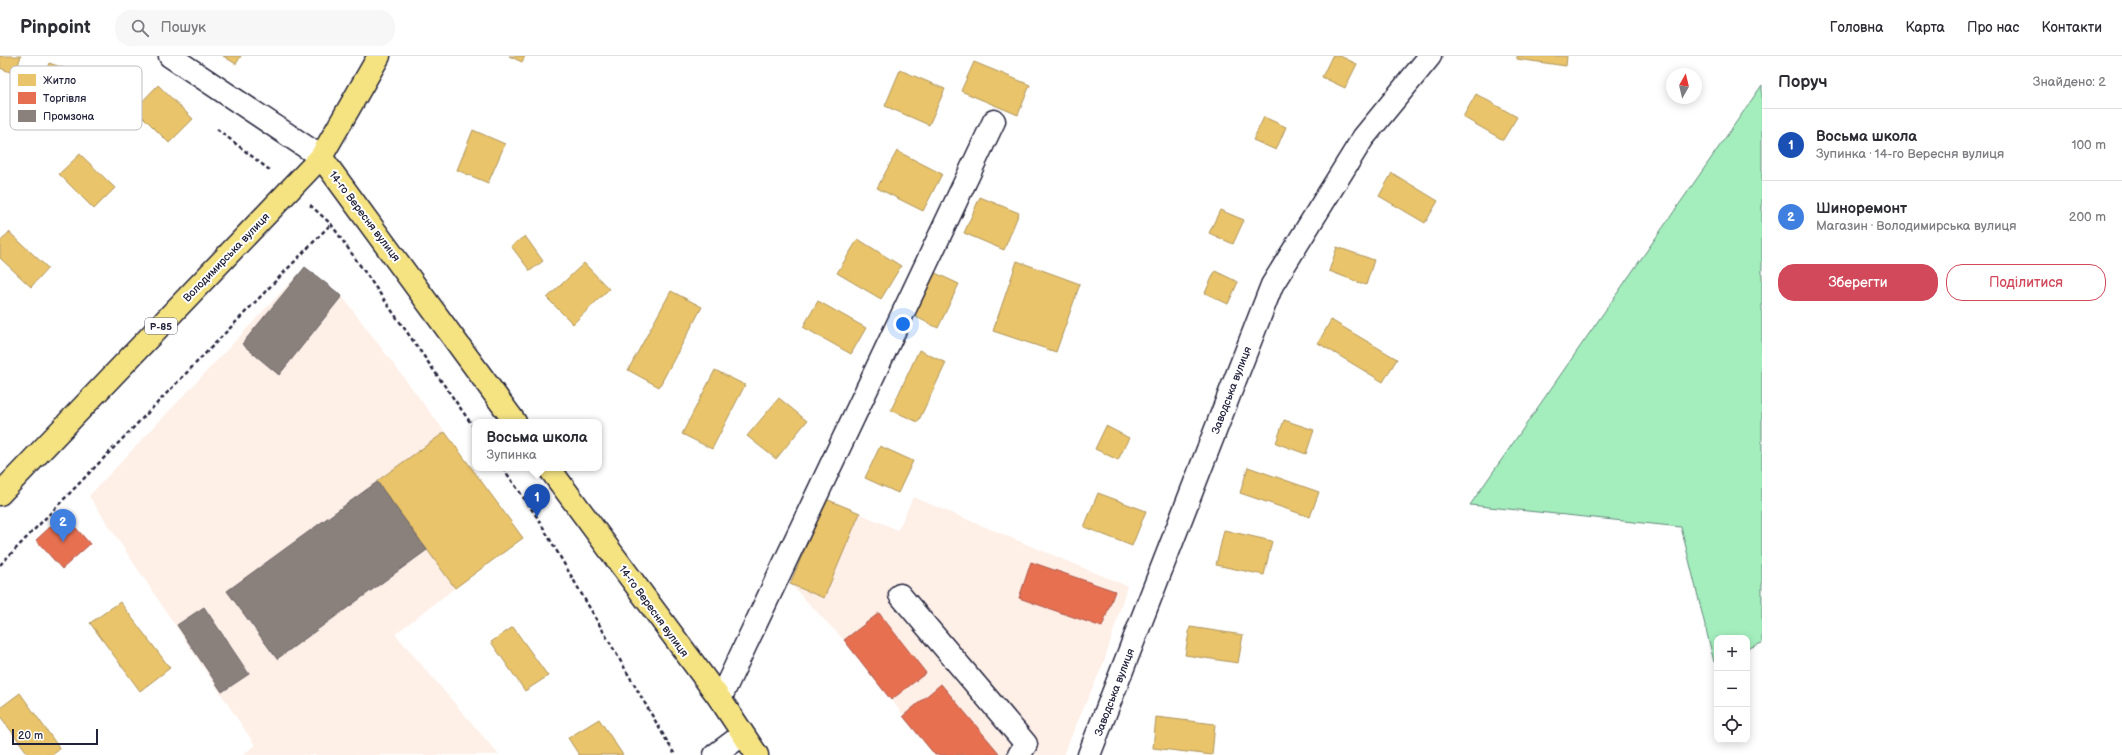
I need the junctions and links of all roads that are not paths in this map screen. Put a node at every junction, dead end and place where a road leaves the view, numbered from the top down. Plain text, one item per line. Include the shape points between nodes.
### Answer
1 (170, 56) edge
2 (379, 56) edge
3 (1430, 56) edge
4 (994, 121) dead end
5 (321, 157) junction
6 (513, 419) edge
7 (551, 471) edge
8 (0, 494) edge
9 (900, 595) dead end
10 (720, 699) junction
11 (742, 735) junction
12 (715, 755) edge
13 (757, 755) edge
14 (1019, 755) edge
15 (1089, 755) edge

1 - 5 street, 14-го Вересня вулиця
2 - 5 main road, Володимирська вулиця / Р-85
3 - 15 street, Заводська вулиця via 1362,138 1272,285
4 - 10 street
5 - 6 main road, 14-го Вересня вулиця
5 - 8 main road, Володимирська вулиця / Р-85
7 - 10 main road, 14-го Вересня вулиця
9 - 14 street via 1026,744
10 - 11 main road, 14-го Вересня вулиця
11 - 12 street
11 - 13 main road, 14-го Вересня вулиця

